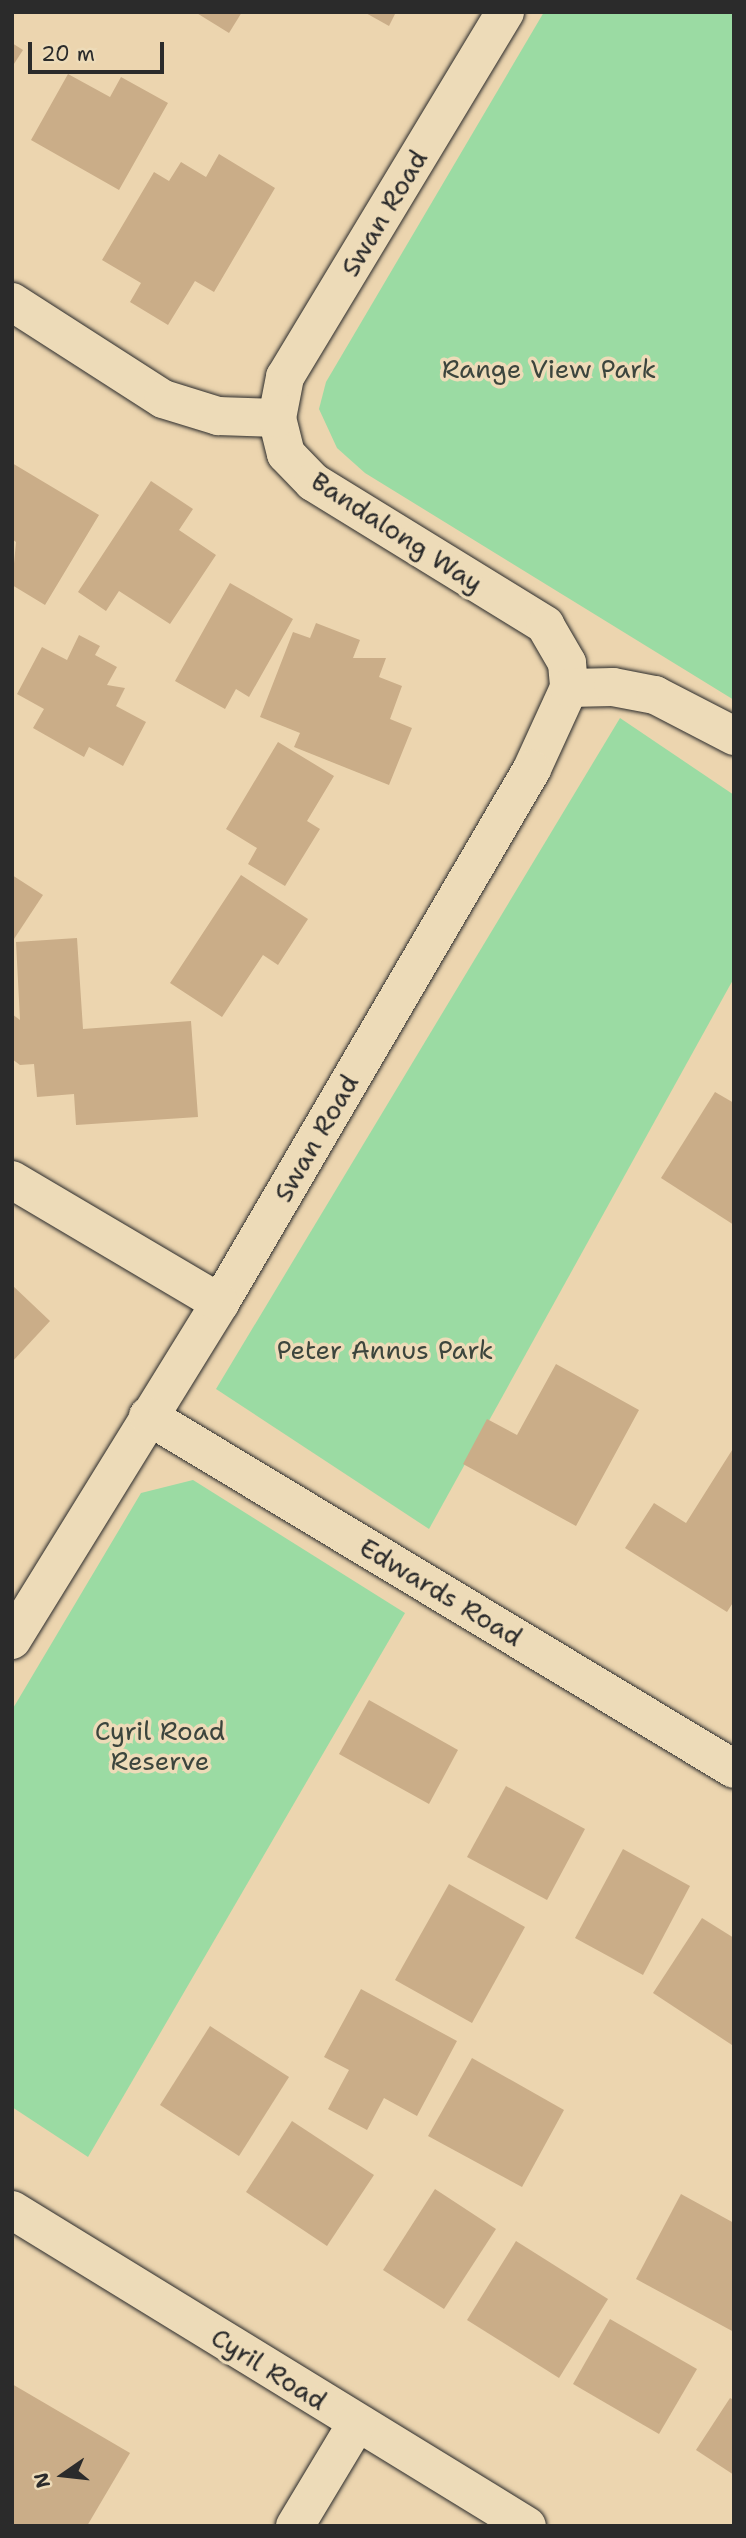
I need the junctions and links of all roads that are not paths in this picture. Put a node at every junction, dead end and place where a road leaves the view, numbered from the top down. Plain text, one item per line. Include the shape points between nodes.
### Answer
1 (505, 12) edge
2 (12, 302) edge
3 (277, 418) junction
4 (569, 688) junction
5 (734, 736) edge
6 (12, 1180) edge
7 (220, 1303) junction
8 (148, 1416) junction
9 (12, 1640) edge
10 (734, 1769) edge
11 (12, 2210) edge
12 (357, 2423) junction
13 (295, 2526) edge
14 (527, 2526) edge

1 - 3 street, Swan Road via 285,377
2 - 3 street via 163,399 218,416
3 - 4 street, Bandalong Way via 286,454 313,482 545,625 567,663
4 - 5 street via 612,687 655,695
4 - 7 street, Swan Road via 532,769
6 - 7 street
7 - 8 street, Swan Road
8 - 9 street, Swan Road
8 - 10 street, Edwards Road
11 - 12 street, Cyril Road
12 - 13 street
12 - 14 street, Cyril Road

